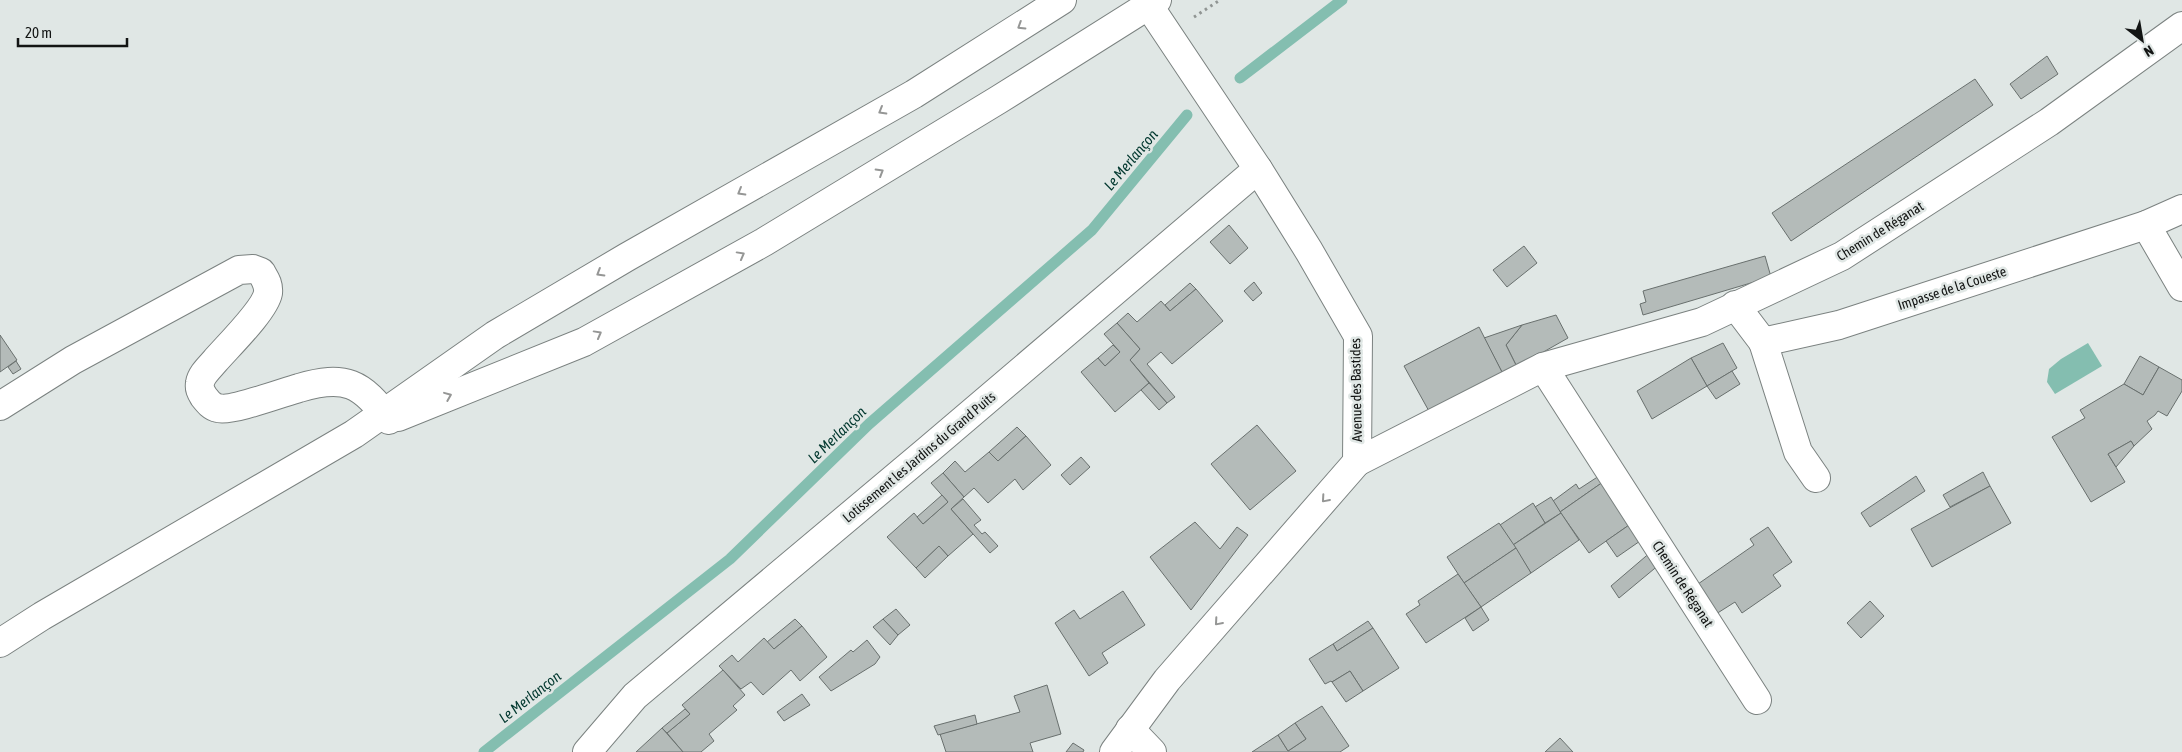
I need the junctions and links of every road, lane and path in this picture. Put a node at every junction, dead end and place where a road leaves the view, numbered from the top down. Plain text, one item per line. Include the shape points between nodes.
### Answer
1 (1062, 0) edge
2 (1150, 2) edge
3 (2182, 26) edge
4 (1258, 170) junction
5 (2182, 208) edge
6 (2146, 225) junction
7 (2182, 287) edge
8 (1735, 306) junction
9 (1763, 342) junction
10 (1543, 367) junction
11 (0, 406) edge
12 (387, 416) junction
13 (1357, 462) junction
14 (1816, 478) dead end
15 (0, 643) edge
16 (1757, 700) dead end
17 (1130, 729) junction
18 (586, 752) edge
19 (1114, 752) edge
20 (1152, 752) edge

1 -> 12 street via 914,94 495,335
2 - 4 street, Avenue des Bastides
12 -> 2 street via 584,342 764,242 989,106
3 - 8 street, Chemin de Réganat via 2049,122 1842,256
4 - 13 street, Avenue des Bastides via 1358,336
4 - 18 street, Lotissement les Jardins du Grand Puits via 635,696
5 - 6 street, Impasse de la Coueste
6 - 7 street
6 - 9 street, Impasse de la Coueste via 1839,325
8 - 9 street
8 - 10 street, Chemin de Réganat via 1702,322
9 - 14 street via 1798,452
10 - 13 street, Chemin de Réganat
10 - 16 street, Chemin de Réganat
11 - 12 street via 73,360 239,270 253,269 261,272 268,282 268,294 261,309 200,382 200,391 209,403 219,409 236,406 332,381 349,383 366,392
12 - 15 street
13 -> 17 street, Avenue des Bastides via 1167,680
17 - 19 street, Avenue des Bastides
17 - 20 street

